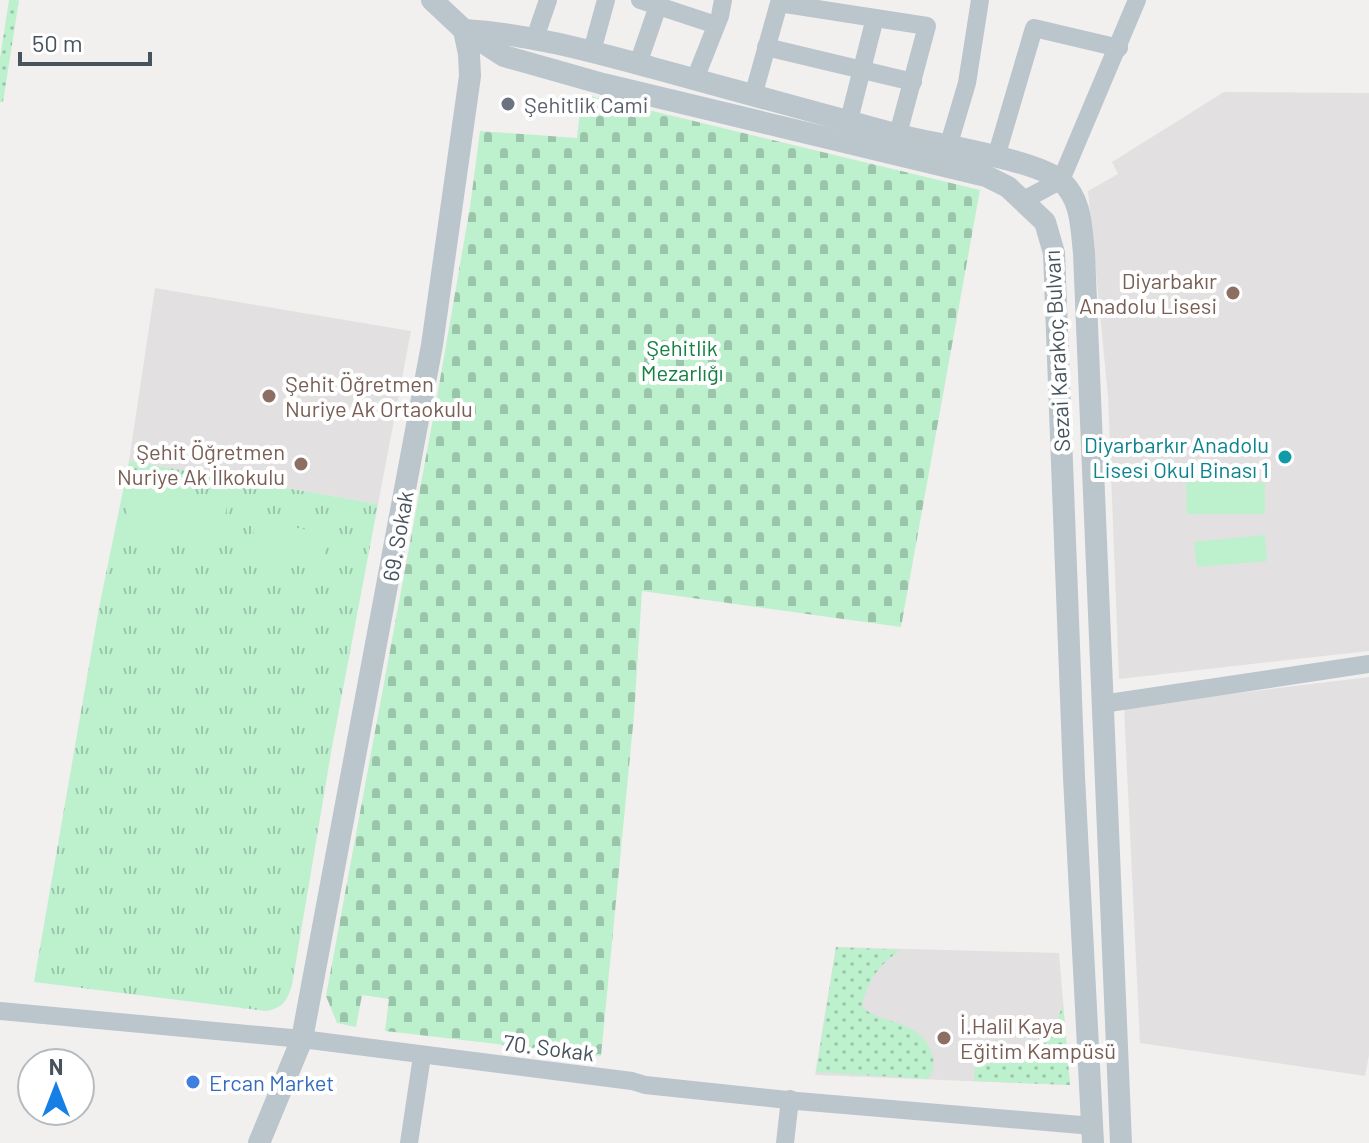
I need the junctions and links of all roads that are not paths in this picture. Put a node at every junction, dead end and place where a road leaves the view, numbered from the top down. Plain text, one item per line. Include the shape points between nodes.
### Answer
1 (432, 0) edge
2 (548, 0) edge
3 (606, 0) edge
4 (640, 0) edge
5 (723, 0) edge
6 (980, 0) edge
7 (1137, 0) edge
8 (779, 2) edge
9 (660, 3) edge
10 (875, 18) junction
11 (716, 25) junction
12 (464, 30) junction
13 (535, 38) junction
14 (766, 47) junction
15 (1119, 48) junction
16 (592, 51) junction
17 (638, 64) junction
18 (861, 70) junction
19 (695, 79) junction
20 (913, 82) junction
21 (753, 96) junction
22 (849, 120) junction
23 (898, 134) junction
24 (948, 147) junction
25 (996, 157) junction
26 (1061, 180) junction
27 (1024, 200) junction
28 (1369, 664) edge
29 (1102, 704) junction
30 (0, 1011) edge
31 (302, 1039) junction
32 (422, 1056) junction
33 (790, 1099) junction
34 (1093, 1134) edge
35 (259, 1143) edge
36 (409, 1143) edge
37 (785, 1143) edge
38 (1121, 1143) edge

1 - 12 street, Sezai Karakoç Bulvarı
2 - 13 street
3 - 16 street
4 - 9 street
5 - 11 street
6 - 24 street via 967,83
7 - 15 street
8 - 10 street
8 - 14 street
9 - 11 street
9 - 17 street
10 - 18 street
10 - 20 street via 927,26
11 - 19 street
12 - 13 street
12 - 27 street, Sezai Karakoç Bulvarı via 504,56 986,176
12 - 31 street, 69. Sokak via 470,76 432,345
13 - 16 street
14 - 18 street
14 - 21 street
15 - 25 street via 1034,28
15 - 26 street
16 - 17 street
17 - 19 street
18 - 20 street
18 - 22 street
19 - 21 street
20 - 23 street
21 - 22 street
22 - 23 street
23 - 24 street
24 - 25 street
25 - 26 street
26 - 27 street
26 - 29 street via 1078,203 1084,253
27 - 34 street, Sezai Karakoç Bulvarı via 1045,222 1054,253
28 - 29 street
29 - 38 street
30 - 31 street, 70. Sokak
31 - 32 street, 70. Sokak
31 - 35 street, 69. Sokak
32 - 33 street, 70. Sokak
32 - 36 street
33 - 34 street, 70. Sokak
33 - 37 street

